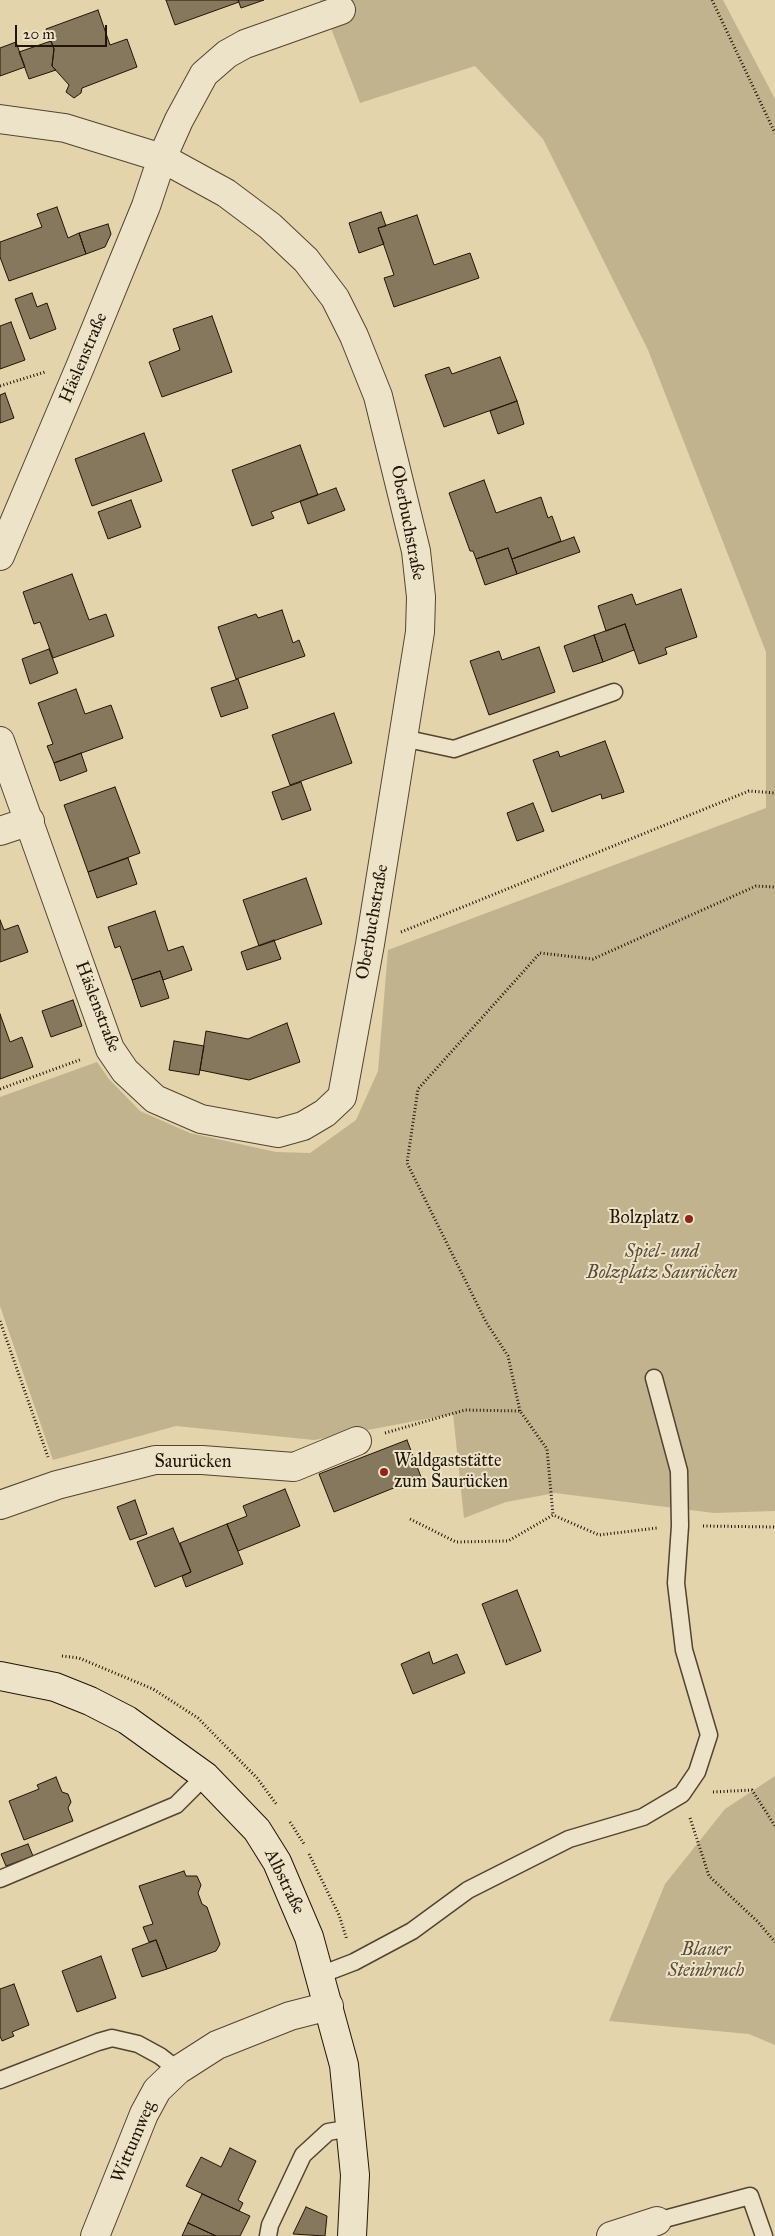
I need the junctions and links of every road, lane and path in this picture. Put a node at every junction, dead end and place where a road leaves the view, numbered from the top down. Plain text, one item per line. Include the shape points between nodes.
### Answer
1 (712, 0) edge
2 (341, 10) dead end
3 (0, 119) edge
4 (775, 133) edge
5 (162, 158) junction
6 (80, 367) junction
7 (0, 386) edge
8 (0, 556) edge
9 (614, 692) dead end
10 (403, 738) junction
11 (0, 741) edge
12 (775, 793) edge
13 (30, 821) junction
14 (0, 831) edge
15 (775, 887) edge
16 (370, 944) junction
17 (110, 1049) junction
18 (0, 1089) edge
19 (342, 1097) joint
20 (0, 1321) edge
21 (654, 1378) dead end
22 (520, 1411) junction
23 (358, 1441) joint
24 (57, 1485) junction
25 (0, 1505) edge
26 (553, 1516) junction
27 (410, 1519) dead end
28 (680, 1526) junction
29 (775, 1527) edge
30 (0, 1676) edge
31 (205, 1776) junction
32 (682, 1794) junction
33 (775, 1826) edge
34 (0, 1879) edge
35 (775, 1942) edge
36 (320, 1975) junction
37 (329, 2006) junction
38 (178, 2070) junction
39 (0, 2080) edge
40 (352, 2128) junction
41 (657, 2221) joint
42 (95, 2236) edge
43 (268, 2236) edge
44 (352, 2236) edge
45 (612, 2236) edge
46 (764, 2236) edge

1 - 4 path
2 - 5 street via 245,44 227,54 204,74
3 - 5 street, Oberbuchstraße via 65,128
5 - 6 street, Häslenstraße via 146,206
5 - 10 street, Oberbuchstraße via 226,193 270,226 306,260 335,298 354,336 378,396 416,551 421,597 420,632
6 - 7 path via 38,372
6 - 8 street, Häslenstraße
9 - 10 lane via 454,749
10 - 16 street, Oberbuchstraße
11 - 13 street, Häslenstraße
12 - 16 path via 749,791
13 - 14 street
13 - 17 street, Häslenstraße
15 - 22 path via 756,886 593,959 540,953 418,1089 407,1163 486,1322 508,1356
16 - 19 street, Oberbuchstraße
17 - 18 path
17 - 19 street, Häslenstraße via 125,1071 155,1099 201,1118 278,1132 303,1126
20 - 24 path
21 - 28 lane via 679,1470
22 - 23 path via 465,1410
22 - 26 path via 547,1448
23 - 24 street, Saurücken via 294,1467 155,1460
24 - 25 street, Saurücken
26 - 27 path via 508,1542 456,1542
26 - 28 path via 599,1535
28 - 29 path
28 - 32 lane via 676,1583 683,1640 709,1735 697,1772
30 - 31 street, Albstraße via 54,1688 90,1701 127,1720
31 - 34 lane via 176,1805
31 - 36 street, Albstraße via 257,1830 277,1862 293,1896
32 - 33 path via 752,1790
32 - 35 path via 709,1876
32 - 36 lane via 643,1817 569,1839 468,1890 412,1931 354,1962
36 - 37 street, Albstraße
37 - 38 street, Wittumweg via 290,2016 217,2045
37 - 40 street, Albstraße via 344,2065
38 - 39 lane via 138,2044 112,2038
38 - 42 street, Wittumweg via 157,2090 144,2114
40 - 43 lane via 328,2132 303,2155 270,2225
40 - 44 street, Albstraße via 355,2175
41 - 45 street
41 - 46 lane via 750,2196

